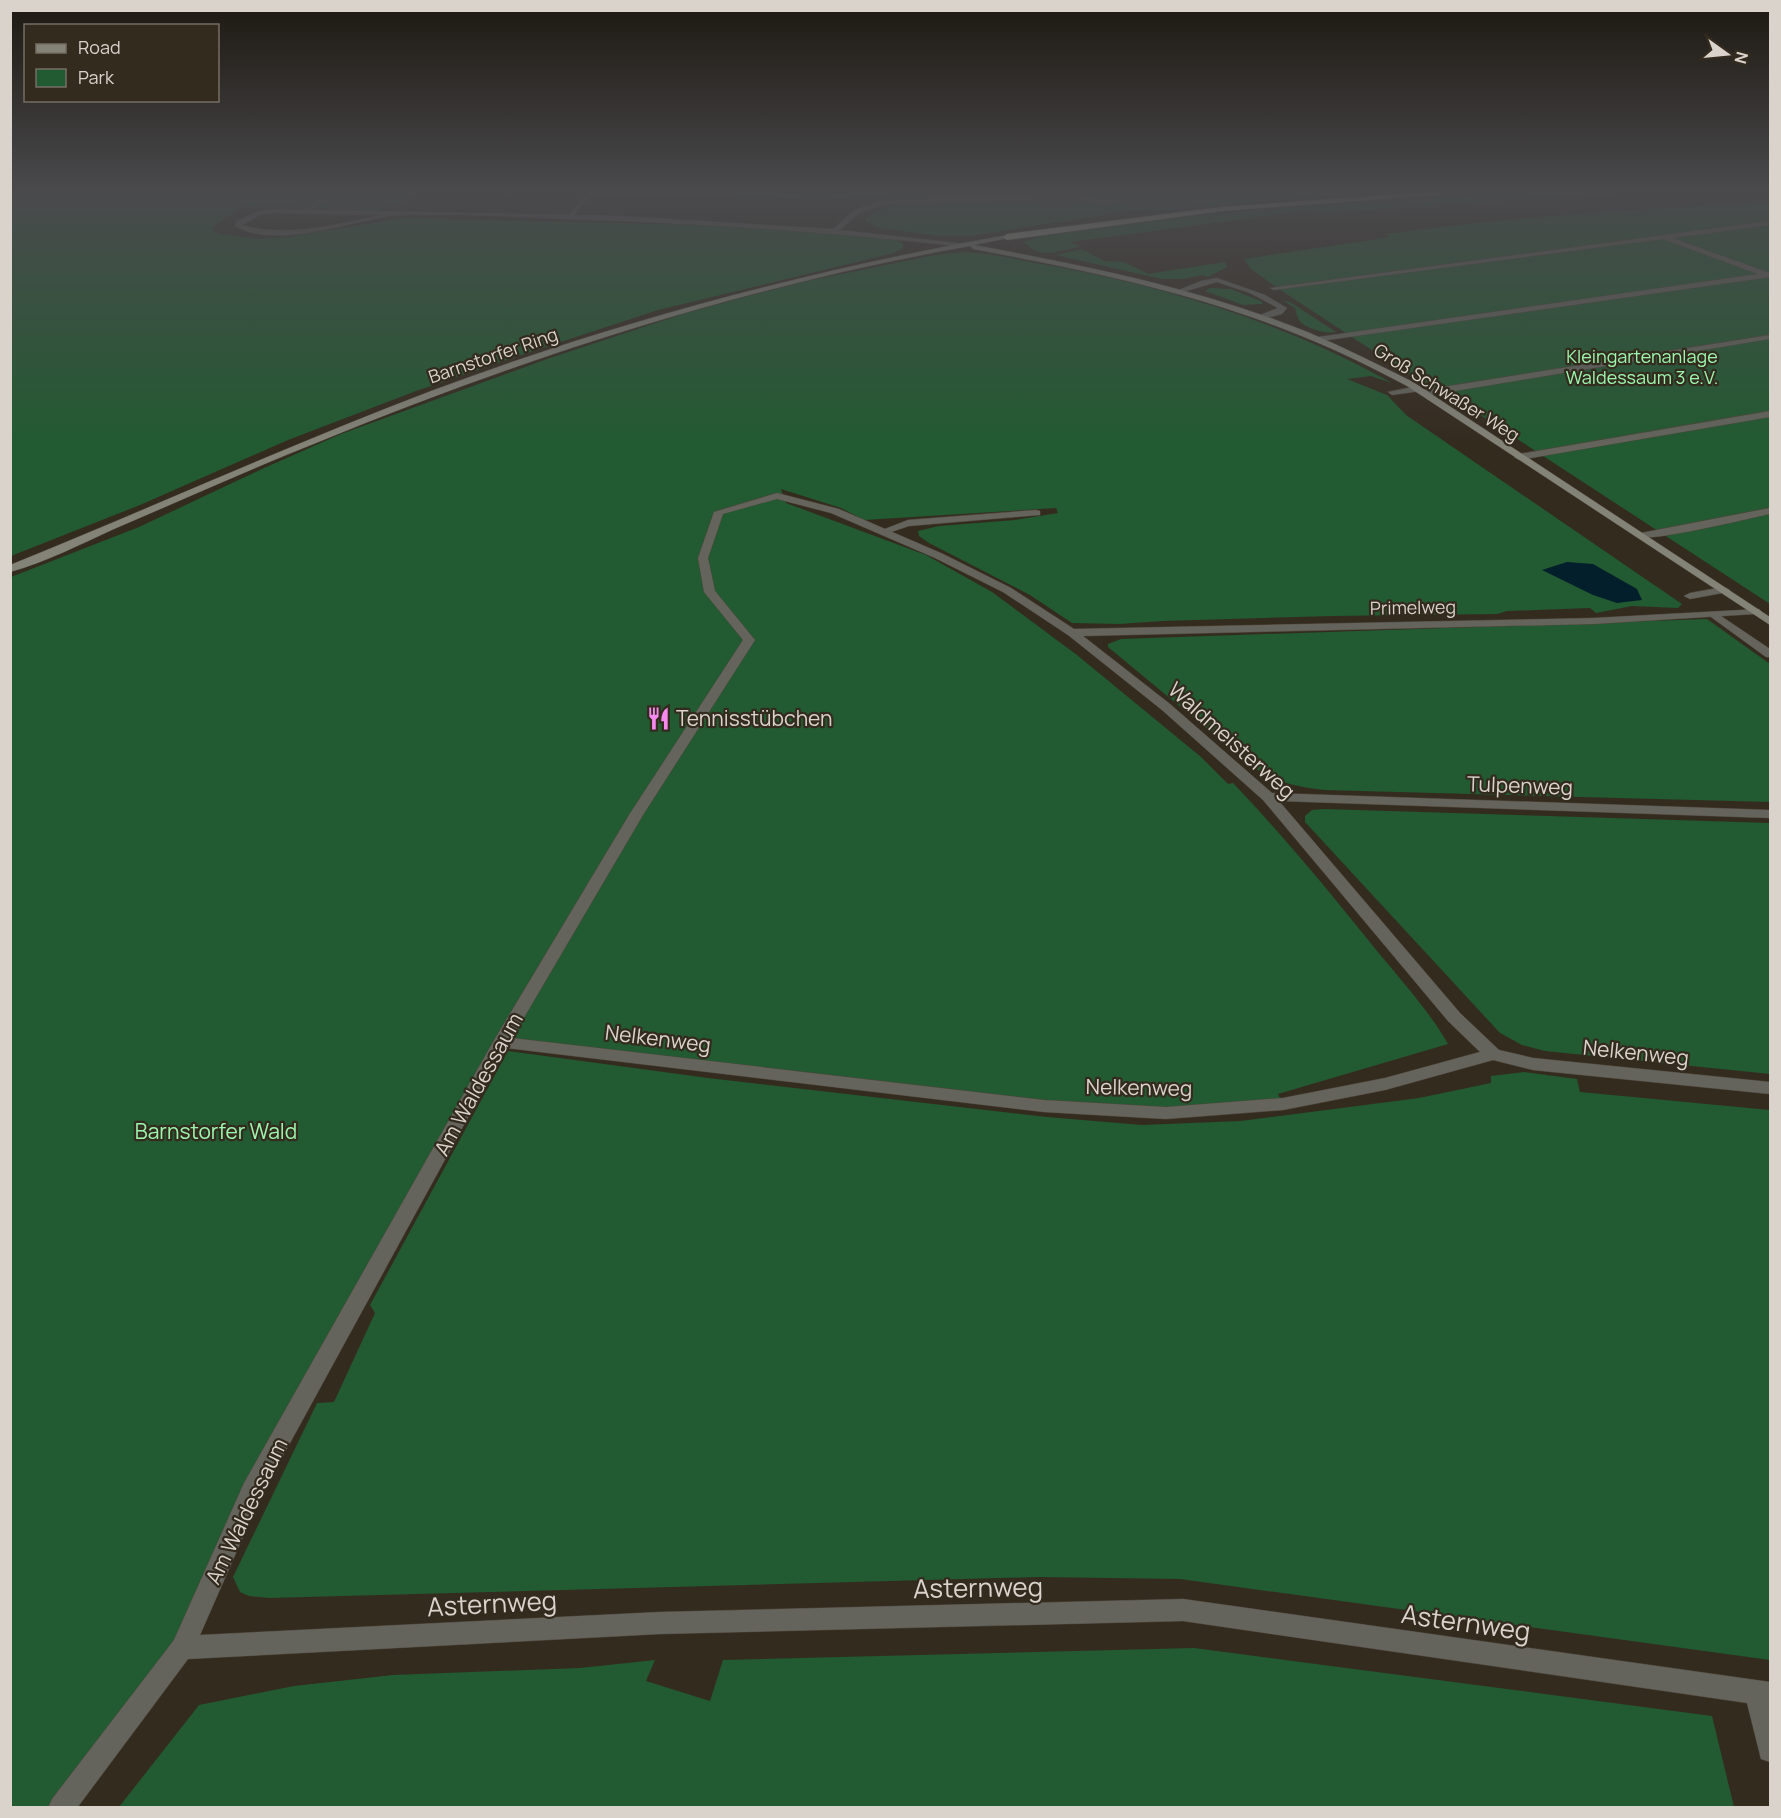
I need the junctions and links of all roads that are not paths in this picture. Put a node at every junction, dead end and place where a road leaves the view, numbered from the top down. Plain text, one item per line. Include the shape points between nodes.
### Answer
1 (818, 276) edge
2 (1122, 276) edge
3 (1367, 276) edge
4 (1769, 276) edge
5 (1274, 288) dead end
6 (1180, 291) junction
7 (1263, 317) junction
8 (1770, 337) edge
9 (1321, 339) junction
10 (1421, 391) junction
11 (1392, 392) dead end
12 (1770, 414) edge
13 (1519, 457) junction
14 (1770, 511) edge
15 (1036, 513) dead end
16 (882, 532) junction
17 (1641, 536) junction
18 (10, 569) edge
19 (1724, 590) junction
20 (1690, 596) dead end
21 (1755, 611) junction
22 (1715, 615) junction
23 (1770, 622) edge
24 (1072, 633) junction
25 (1770, 654) edge
26 (1269, 797) junction
27 (1770, 814) edge
28 (501, 1042) junction
29 (1492, 1054) junction
30 (1770, 1088) edge
31 (182, 1648) junction
32 (1764, 1693) edge
33 (1770, 1750) edge
34 (61, 1808) edge

1 - 18 main road, Barnstorfer Ring via 755,289 528,360 355,423
2 - 6 main road, Groß Schwaßer Weg
3 - 5 street
4 - 9 street
6 - 7 main road, Groß Schwaßer Weg
6 - 7 street via 1216,280 1283,308
7 - 9 main road, Groß Schwaßer Weg
8 - 10 street
9 - 10 main road, Groß Schwaßer Weg via 1370,361
10 - 11 street
10 - 13 main road, Groß Schwaßer Weg
12 - 13 street
13 - 17 main road, Groß Schwaßer Weg
14 - 17 street
15 - 16 street via 908,523
16 - 24 street, Waldmeisterweg via 1007,590
16 - 28 street, Am Waldessaum via 835,511 777,496 719,512 703,558 710,592 749,640 636,815
17 - 19 main road, Groß Schwaßer Weg
19 - 20 street
19 - 21 main road, Groß Schwaßer Weg
21 - 22 street, Primelweg
21 - 23 main road, Groß Schwaßer Weg
22 - 24 street, Primelweg
22 - 25 street
24 - 26 street, Waldmeisterweg via 1166,707
26 - 27 street, Tulpenweg
26 - 29 street, Waldmeisterweg via 1454,1017
28 - 29 street, Nelkenweg via 1044,1106 1166,1113 1283,1104 1386,1084
28 - 31 street, Am Waldessaum via 252,1490
29 - 30 street, Nelkenweg via 1533,1064
31 - 32 street, Asternweg via 660,1623 1183,1610
31 - 34 street, Am Waldessaum
32 - 33 street

